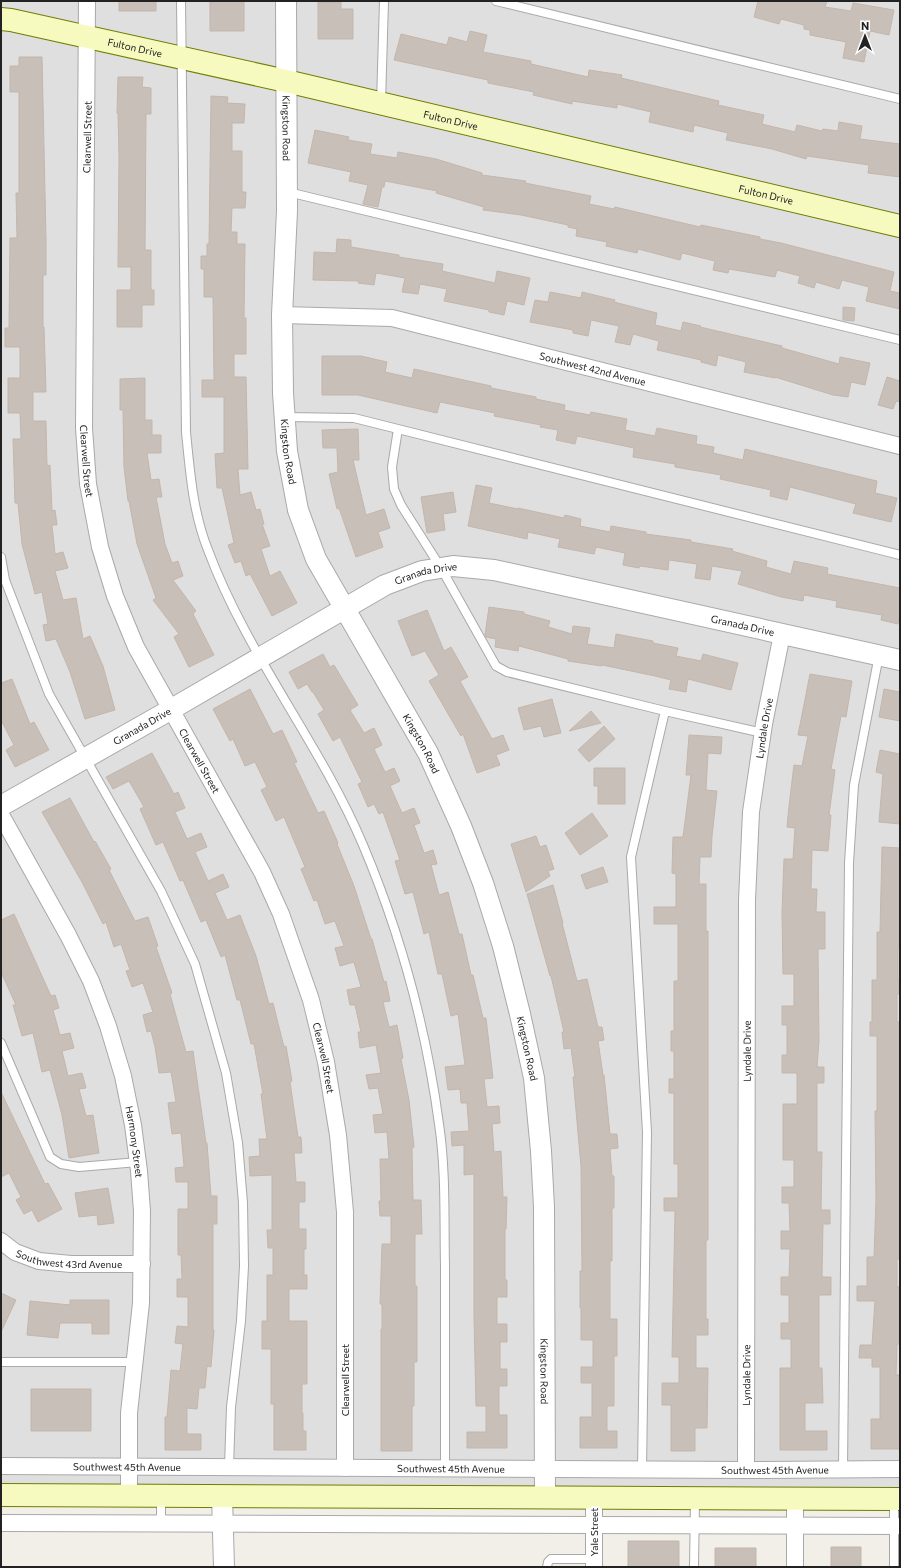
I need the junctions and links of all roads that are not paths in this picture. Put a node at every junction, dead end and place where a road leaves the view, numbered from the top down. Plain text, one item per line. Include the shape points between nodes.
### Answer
1 (87, 1) edge
2 (181, 1) edge
3 (286, 1) edge
4 (384, 1) edge
5 (496, 1) edge
6 (1, 19) edge
7 (88, 37) junction
8 (181, 58) junction
9 (286, 82) junction
10 (900, 99) edge
11 (381, 104) junction
12 (287, 192) junction
13 (900, 226) edge
14 (282, 315) junction
15 (900, 340) edge
16 (285, 417) junction
17 (398, 429) junction
18 (900, 446) edge
19 (900, 555) edge
20 (1, 557) edge
21 (441, 568) junction
22 (344, 608) junction
23 (782, 634) junction
24 (879, 655) junction
25 (260, 657) junction
26 (900, 660) edge
27 (170, 710) junction
28 (665, 711) junction
29 (763, 733) junction
30 (86, 758) junction
31 (1, 806) edge
32 (1, 815) edge
33 (1, 1042) edge
34 (138, 1162) junction
35 (1, 1241) edge
36 (142, 1264) junction
37 (1, 1362) edge
38 (134, 1362) junction
39 (1, 1466) edge
40 (129, 1466) junction
41 (230, 1467) junction
42 (345, 1468) junction
43 (445, 1468) junction
44 (545, 1468) junction
45 (642, 1469) junction
46 (746, 1470) junction
47 (843, 1470) junction
48 (900, 1470) edge
49 (1, 1495) edge
50 (129, 1496) junction
51 (161, 1496) junction
52 (222, 1496) junction
53 (545, 1498) junction
54 (594, 1498) junction
55 (695, 1498) junction
56 (795, 1499) junction
57 (897, 1499) edge
58 (161, 1523) junction
59 (223, 1523) junction
60 (1, 1524) edge
61 (594, 1525) junction
62 (695, 1525) junction
63 (795, 1525) junction
64 (897, 1526) edge
65 (594, 1563) edge
66 (224, 1567) edge
67 (547, 1567) edge
68 (694, 1567) edge
69 (795, 1567) edge
70 (894, 1567) edge

1 - 7 street, Clearwell Street
2 - 8 lane
3 - 9 street, Kingston Road
4 - 11 lane
5 - 10 lane
6 - 7 main road, Fulton Drive
7 - 8 main road, Fulton Drive
7 - 27 street, Clearwell Street via 84,428 88,484 100,547 115,596 136,647
8 - 9 main road, Fulton Drive
8 - 25 lane via 186,432 192,491 208,551
9 - 11 main road, Fulton Drive
9 - 12 street, Kingston Road
11 - 13 main road, Fulton Drive
12 - 14 street, Kingston Road
12 - 15 lane
14 - 16 street, Kingston Road
14 - 18 street, Southwest 42nd Avenue via 392,318
16 - 17 lane via 354,418
16 - 22 street, Kingston Road via 287,451 298,510 316,559
17 - 19 lane
17 - 21 lane via 392,467 394,489 401,505
20 - 30 lane via 5,580 49,694
21 - 22 street, Granada Drive via 422,571 385,585
21 - 23 street, Granada Drive via 453,566 494,570
21 - 28 lane via 496,666 507,672
22 - 25 street, Granada Drive
22 - 44 street, Kingston Road via 428,753 461,826 484,883 520,1014 534,1078 541,1151 544,1208
23 - 24 street, Granada Drive
23 - 29 street, Lyndale Drive
24 - 26 street, Granada Drive
24 - 47 lane via 854,785 849,863
25 - 27 street, Granada Drive
25 - 43 lane via 329,775 363,843 397,932 417,1004 439,1125 444,1188
27 - 30 street, Granada Drive
27 - 42 street, Clearwell Street via 262,872 281,914 311,1000 324,1055 338,1135 345,1212
28 - 29 lane
28 - 45 lane via 631,857 647,1132
29 - 46 street, Lyndale Drive via 751,812 747,900
30 - 31 street, Granada Drive
30 - 41 lane via 161,891 195,964 226,1073 238,1143 243,1203 244,1266 241,1321 231,1407
32 - 34 street, Harmony Street via 92,981 123,1076
33 - 34 lane via 50,1157 60,1164 78,1167
34 - 36 street, Harmony Street via 142,1211
35 - 36 street, Southwest 43rd Avenue via 15,1252 39,1261 71,1264
36 - 38 street, Harmony Street via 141,1303
37 - 38 lane
38 - 40 street, Harmony Street via 129,1413
39 - 40 street, Southwest 45th Avenue
40 - 41 street, Southwest 45th Avenue
40 - 50 street, Harmony Street
41 - 42 street, Southwest 45th Avenue
42 - 43 street, Southwest 45th Avenue
43 - 44 street, Southwest 45th Avenue
44 - 45 street, Southwest 45th Avenue
44 - 53 street, Kingston Road
45 - 46 street, Southwest 45th Avenue
46 - 47 street, Southwest 45th Avenue
47 - 48 street, Southwest 45th Avenue
49 - 50 main road
50 - 51 main road
51 - 52 main road
51 - 58 lane
52 - 53 main road
52 - 59 street
53 - 54 main road
54 - 55 main road
54 - 61 street, Yale Street
55 - 56 main road
55 - 62 lane
56 - 57 main road
56 - 63 street
57 - 64 lane
58 - 59 street
58 - 60 street
59 - 61 street
59 - 66 street
61 - 62 street
61 - 65 street, Yale Street
62 - 63 street
62 - 68 lane
63 - 64 street
63 - 69 street
64 - 70 lane
65 - 67 lane via 551,1559

